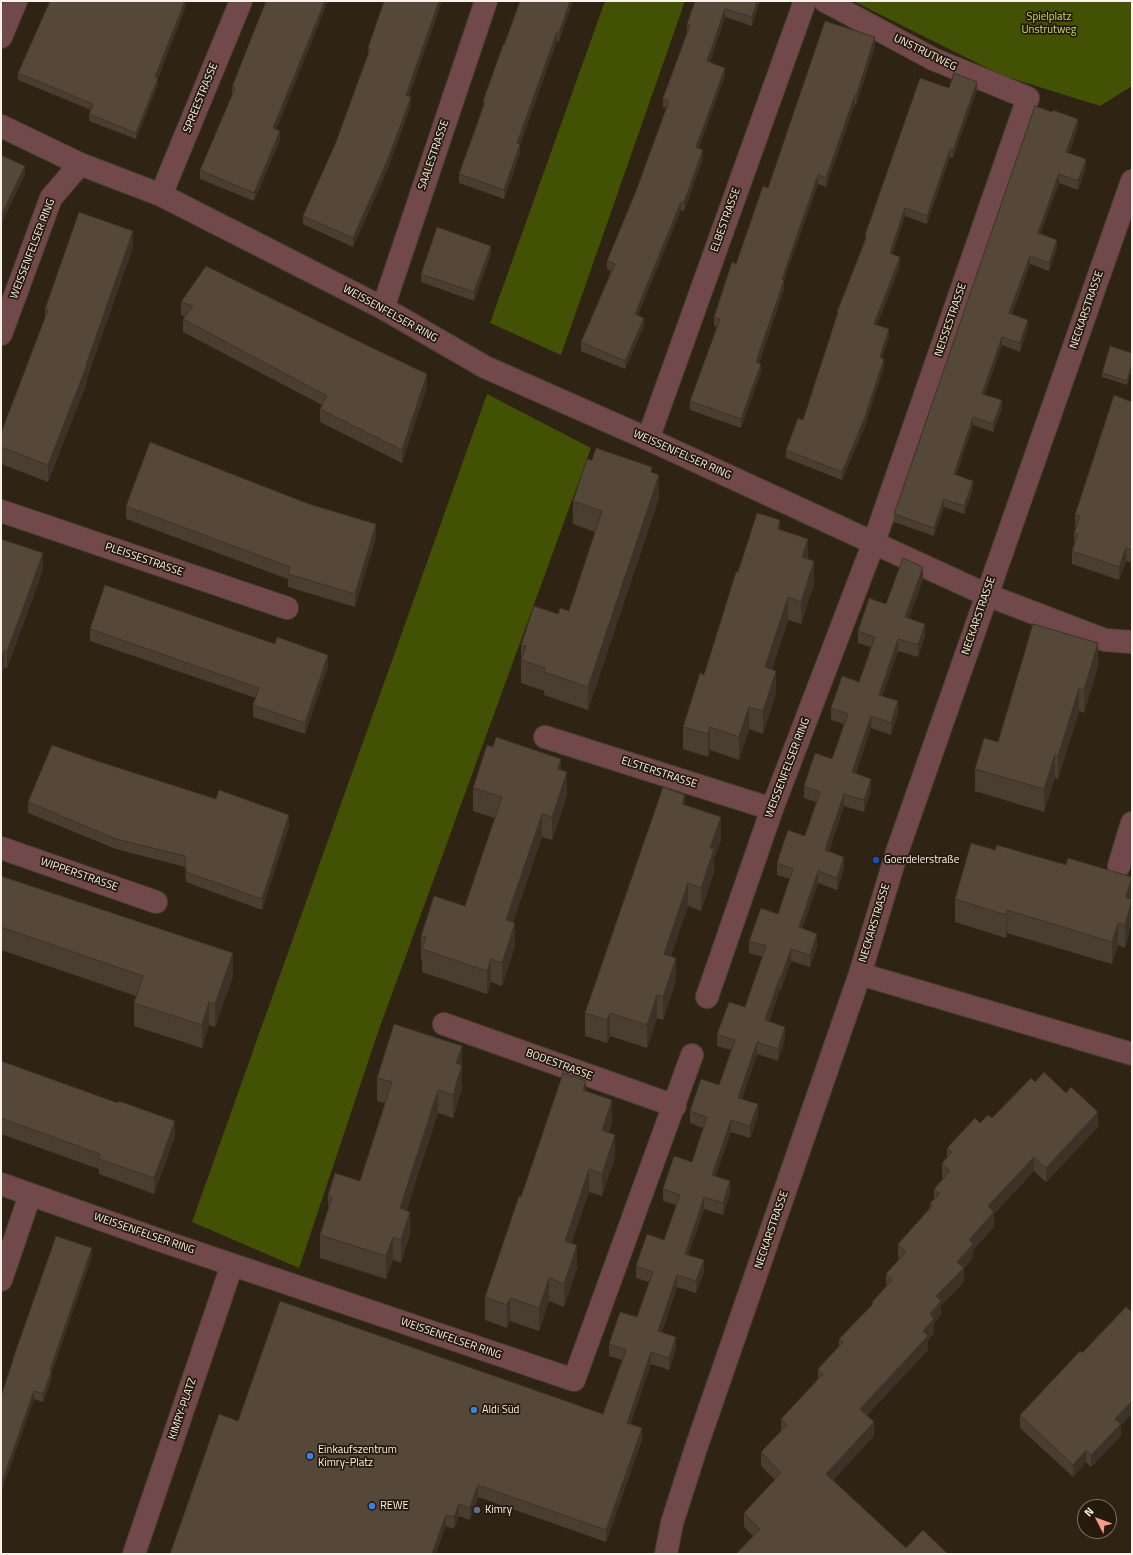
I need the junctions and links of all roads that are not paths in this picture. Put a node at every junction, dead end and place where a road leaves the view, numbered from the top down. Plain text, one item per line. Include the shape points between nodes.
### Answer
1 (16, 1) edge
2 (241, 1) edge
3 (486, 1) edge
4 (805, 1) edge
5 (825, 1) edge
6 (1, 37) edge
7 (1028, 98) joint
8 (1, 126) edge
9 (80, 164) junction
10 (1132, 181) edge
11 (161, 195) junction
12 (383, 308) junction
13 (1, 334) edge
14 (648, 439) junction
15 (1, 511) edge
16 (874, 542) junction
17 (987, 595) junction
18 (286, 608) dead end
19 (1132, 642) edge
20 (545, 738) dead end
21 (772, 809) junction
22 (1132, 823) edge
23 (1, 848) edge
24 (1119, 866) dead end
25 (156, 902) dead end
26 (860, 974) junction
27 (707, 997) dead end
28 (444, 1024) dead end
29 (1132, 1054) edge
30 (692, 1055) dead end
31 (675, 1106) junction
32 (1, 1184) edge
33 (30, 1195) junction
34 (232, 1265) junction
35 (1, 1280) edge
36 (134, 1554) edge
37 (666, 1554) edge

1 - 6 street
2 - 11 street, SPREESTRASSE
3 - 12 street, SAALESTRASSE
4 - 14 street, ELBESTRASSE
5 - 7 street, UNSTRUTWEG via 933,59
7 - 16 street, NEISSESTRASSE
8 - 9 street
9 - 11 street, WEISSENFELSER RING
9 - 13 street, WEISSENFELSER RING via 51,198
10 - 17 street, NECKARSTRASSE
11 - 12 street, WEISSENFELSER RING
12 - 14 street, WEISSENFELSER RING via 485,367
14 - 16 street, WEISSENFELSER RING
15 - 18 street, PLEISSESTRASSE
16 - 17 street, WEISSENFELSER RING
16 - 21 street, WEISSENFELSER RING
17 - 19 street, WEISSENFELSER RING via 1105,640
17 - 26 street, NECKARSTRASSE via 897,852
20 - 21 street, ELSTERSTRASSE
21 - 27 street, WEISSENFELSER RING
22 - 24 street
23 - 25 street, WIPPERSTRASSE
26 - 29 street
26 - 37 street, NECKARSTRASSE via 697,1446 672,1523
28 - 31 street, BODESTRASSE
30 - 31 street, WEISSENFELSER RING
31 - 34 street, WEISSENFELSER RING via 574,1380
32 - 33 street, WEISSENFELSER RING
33 - 34 street, WEISSENFELSER RING
33 - 35 street
34 - 36 street, KIMRY-PLATZ

